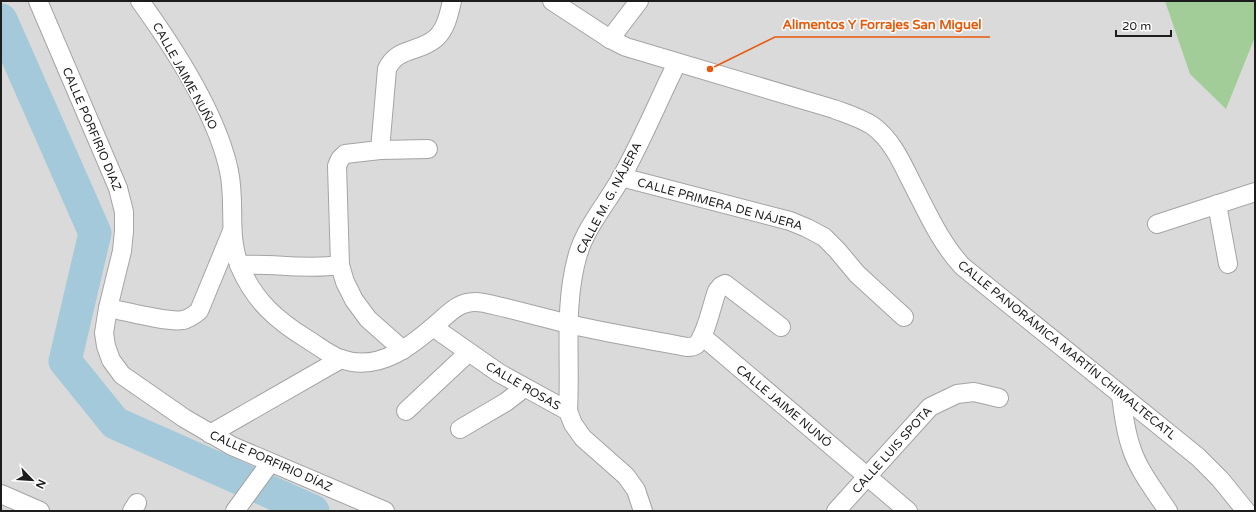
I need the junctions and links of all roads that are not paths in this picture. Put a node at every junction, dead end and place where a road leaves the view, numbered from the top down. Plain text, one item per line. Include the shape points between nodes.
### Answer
1 (38, 1) edge
2 (140, 1) edge
3 (452, 1) edge
4 (552, 1) edge
5 (639, 1) edge
6 (610, 39) junction
7 (677, 63) junction
8 (428, 149) dead end
9 (380, 150) junction
10 (621, 177) junction
11 (1255, 192) edge
12 (1217, 204) junction
13 (1157, 224) dead end
14 (232, 230) junction
15 (1228, 264) dead end
16 (239, 265) junction
17 (340, 265) junction
18 (108, 308) junction
19 (904, 317) dead end
20 (568, 324) junction
21 (433, 327) junction
22 (781, 327) dead end
23 (702, 336) junction
24 (403, 350) junction
25 (468, 353) junction
26 (341, 359) junction
27 (524, 388) junction
28 (1121, 395) junction
29 (999, 398) dead end
30 (406, 411) dead end
31 (568, 411) junction
32 (460, 429) dead end
33 (210, 434) junction
34 (270, 463) junction
35 (867, 475) junction
36 (1, 494) edge
37 (40, 511) edge
38 (235, 511) edge
39 (385, 511) edge
40 (643, 511) edge
41 (836, 511) edge
42 (908, 511) edge
43 (1168, 511) edge
44 (1246, 511) edge

1 - 18 street, CALLE PORFIRIO DIAZ via 118,188 124,212 122,251
2 - 14 street, CALLE JAIME NUÑO via 211,118 225,152 230,175
3 - 9 street via 444,28 436,38 396,56 387,69
4 - 6 street, CALLE PANORÁMICA MARTÍN CHIMALTECATL
5 - 6 street
6 - 7 street, CALLE PANORÁMICA MARTÍN CHIMALTECATL via 641,53
7 - 10 street, CALLE M. G. NÁJERA
7 - 28 street, CALLE PANORÁMICA MARTÍN CHIMALTECATL via 834,109 873,126 897,153 937,231 962,266
8 - 9 street
9 - 17 street via 345,154 337,166
10 - 19 street, CALLE PRIMERA DE NÁJERA via 790,221 807,228 824,237 857,274
10 - 20 street, CALLE M. G. NÁJERA via 578,254
11 - 12 street
12 - 13 street
12 - 15 street
14 - 16 street, CALLE JAIME NUÑO
14 - 18 street via 202,305 192,317 182,320 169,319
16 - 17 street via 303,268
16 - 26 street, CALLE JAIME NUÑO via 251,290 275,317 288,328
17 - 24 street via 351,294 368,319
18 - 33 street, CALLE PORFIRIO DÍAZ via 104,333 106,346 122,376
20 - 21 street, CALLE JAIME NUÑO via 476,302 465,302 453,308
20 - 23 street via 687,347 694,347
20 - 31 street, CALLE M. G. NÁJERA
21 - 24 street, CALLE JAIME NUÑO
21 - 25 street, CALLE ROSAS
22 - 23 street via 725,284 717,291
23 - 35 street, CALLE JAIME NUNÓ
24 - 26 street, CALLE JAIME NUÑO via 386,359 368,362
25 - 27 street, CALLE ROSAS
25 - 30 street
26 - 33 street
27 - 31 street, CALLE ROSAS
27 - 32 street via 506,402
28 - 43 street via 1131,448 1139,466
28 - 44 street, CALLE PANORÁMICA MARTÍN CHIMALTECATL via 1198,457
29 - 35 street, CALLE LUIS SPOTA via 974,392 958,394 930,406
31 - 40 street, CALLE ROSAS via 583,438 626,476 636,490
33 - 34 street, CALLE PORFIRIO DÍAZ
34 - 38 street
34 - 39 street, CALLE PORFIRIO DÍAZ
35 - 41 street, CALLE LUIS SPOTA
35 - 42 street, CALLE JAIME NUNÓ
36 - 37 street

